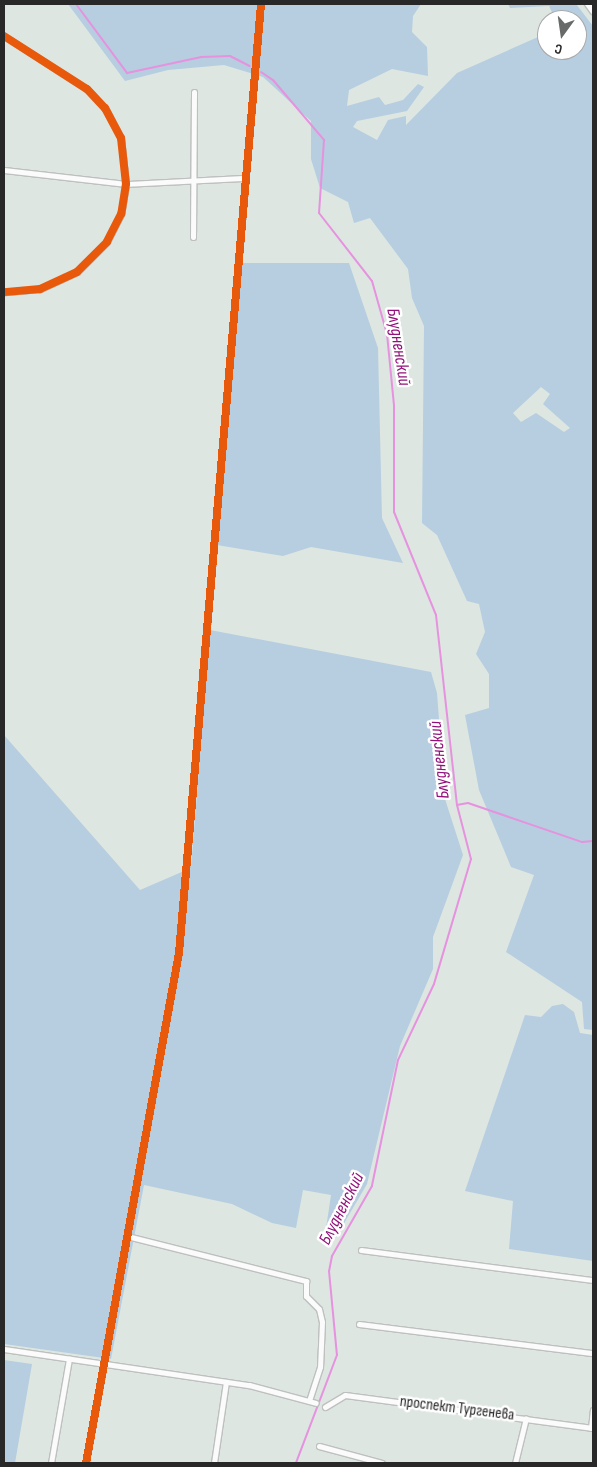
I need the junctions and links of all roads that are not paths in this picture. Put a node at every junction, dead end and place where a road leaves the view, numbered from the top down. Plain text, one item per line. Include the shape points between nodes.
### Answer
1 (261, 4) edge
2 (588, 4) edge
3 (593, 11) edge
4 (4, 36) edge
5 (194, 92) dead end
6 (4, 170) edge
7 (245, 178) junction
8 (196, 180) junction
9 (126, 184) junction
10 (193, 237) dead end
11 (4, 292) edge
12 (127, 1236) junction
13 (361, 1250) dead end
14 (593, 1280) edge
15 (359, 1324) dead end
16 (4, 1349) edge
17 (593, 1352) edge
18 (69, 1359) junction
19 (104, 1364) junction
20 (226, 1382) junction
21 (309, 1400) junction
22 (316, 1403) dead end
23 (325, 1406) dead end
24 (593, 1410) edge
25 (526, 1418) junction
26 (592, 1428) edge
27 (319, 1446) dead end
28 (51, 1463) edge
29 (86, 1463) edge
30 (214, 1463) edge
31 (382, 1463) edge
32 (515, 1463) edge

1 - 7 street
2 - 3 street
4 - 9 street via 87,89 105,108 121,138
5 - 8 street
6 - 9 street
7 - 8 street
7 - 12 street via 179,953
8 - 9 street
8 - 10 street
9 - 11 street via 121,214 107,242 77,272 40,289
12 - 19 street
12 - 21 street via 306,1281 306,1296 318,1309 322,1322 319,1373
13 - 14 street
15 - 17 street
16 - 18 street
18 - 19 street
18 - 28 street
19 - 20 street
19 - 29 street
20 - 21 street
20 - 30 street
21 - 22 street
23 - 25 street, проспект Тургенева via 345,1395
24 - 26 street
25 - 26 street, проспект Тургенева
25 - 32 street
27 - 31 street

